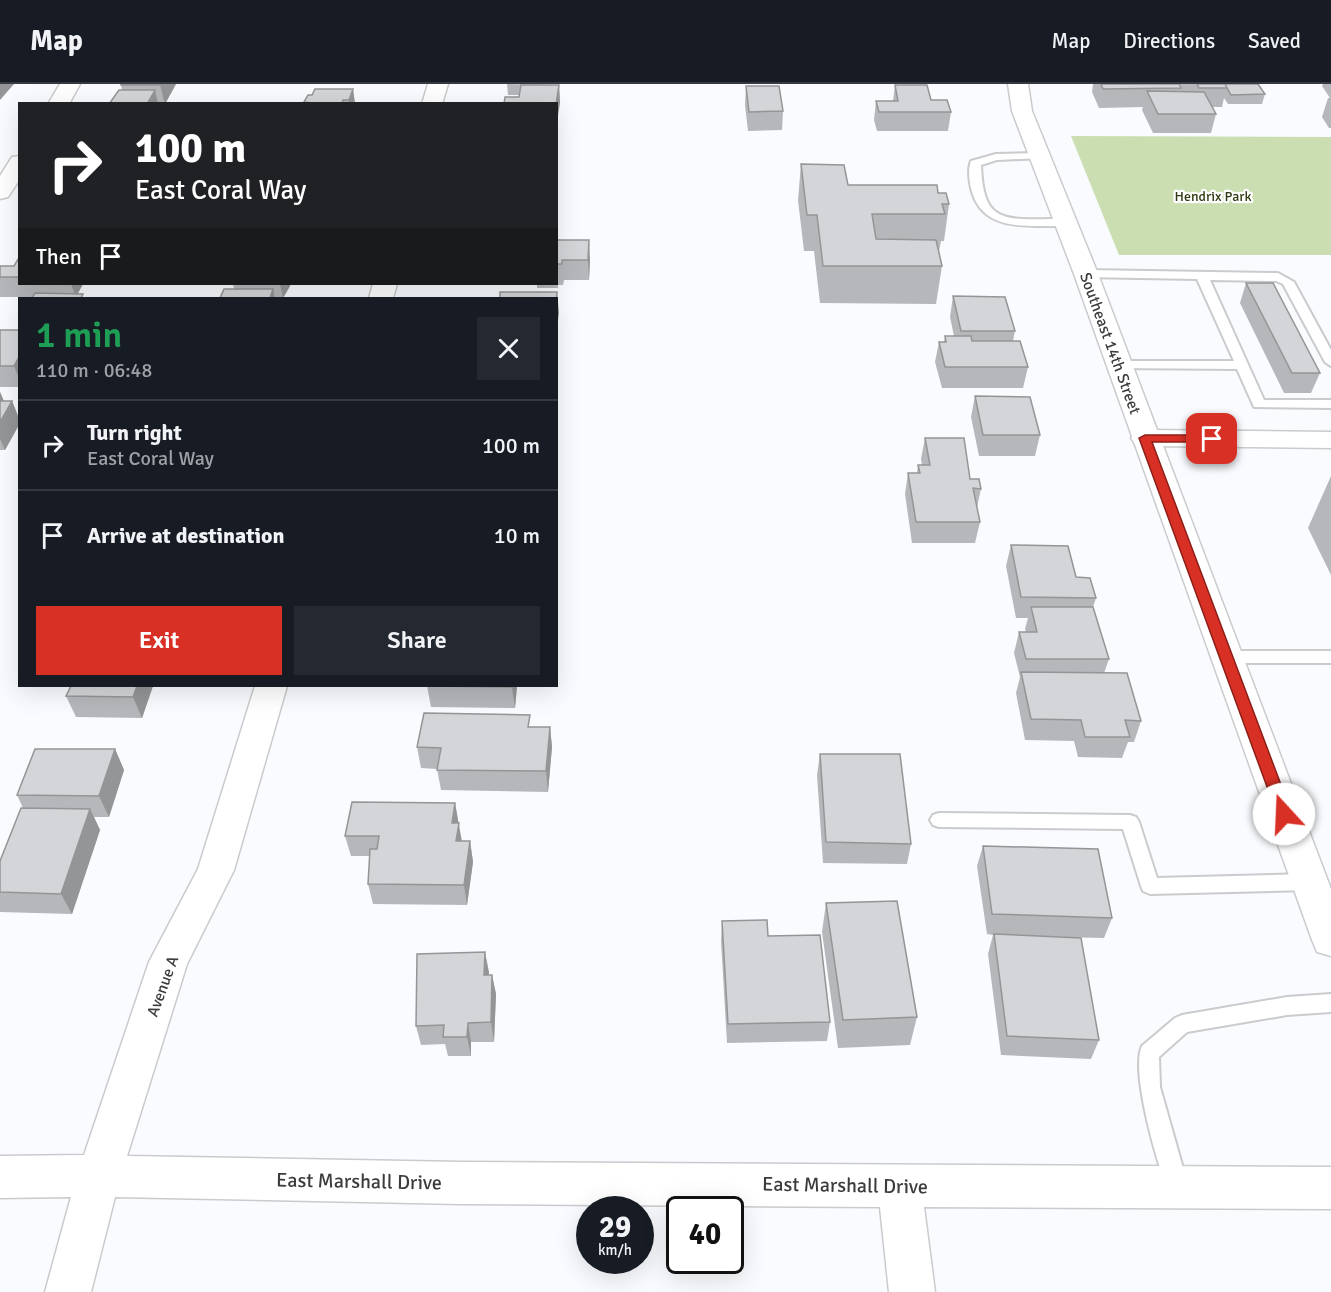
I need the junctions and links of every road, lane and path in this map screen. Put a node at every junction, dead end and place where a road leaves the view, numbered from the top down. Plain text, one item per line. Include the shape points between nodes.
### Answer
1 (70, 84) edge
2 (438, 84) edge
3 (1018, 84) edge
4 (59, 102) edge
5 (433, 102) edge
6 (1039, 156) junction
7 (18, 165) edge
8 (0, 192) edge
9 (1066, 222) junction
10 (1086, 274) junction
11 (1202, 276) junction
12 (1331, 362) edge
13 (1119, 365) junction
14 (1242, 365) junction
15 (1331, 404) edge
16 (1145, 438) junction
17 (1331, 440) edge
18 (1226, 657) junction
19 (1331, 657) edge
20 (271, 687) edge
21 (939, 820) dead end
22 (1309, 882) junction
23 (1331, 940) edge
24 (1331, 1003) edge
25 (99, 1176) junction
26 (0, 1177) edge
27 (900, 1186) junction
28 (1177, 1187) junction
29 (1331, 1188) edge
30 (68, 1292) edge
31 (912, 1292) edge

1 - 4 street
2 - 5 street
3 - 6 street, Southeast 14th Street via 1022,111
6 - 9 street, Southeast 14th Street
6 - 9 lane via 996,157 975,163 974,181 980,204 991,216 1012,222
7 - 8 street
9 - 10 street, Southeast 14th Street
10 - 11 lane
10 - 13 street, Southeast 14th Street
11 - 12 lane via 1278,277 1288,282
11 - 14 lane
13 - 14 lane
13 - 16 street, Southeast 14th Street
14 - 15 lane via 1259,404
16 - 17 street
16 - 18 street, Southeast 14th Street
18 - 19 lane
18 - 22 street, Southeast 14th Street
20 - 25 street, Avenue A via 216,870 168,962
21 - 22 lane via 1130,822 1150,886
22 - 23 street, Southeast 14th Street
24 - 28 lane via 1277,1007 1182,1024 1149,1053 1150,1087
25 - 26 street, East Marshall Drive
25 - 27 street, East Marshall Drive via 461,1184
25 - 30 street, Avenue A
27 - 28 street, East Marshall Drive
27 - 31 street
28 - 29 street, East Marshall Drive

